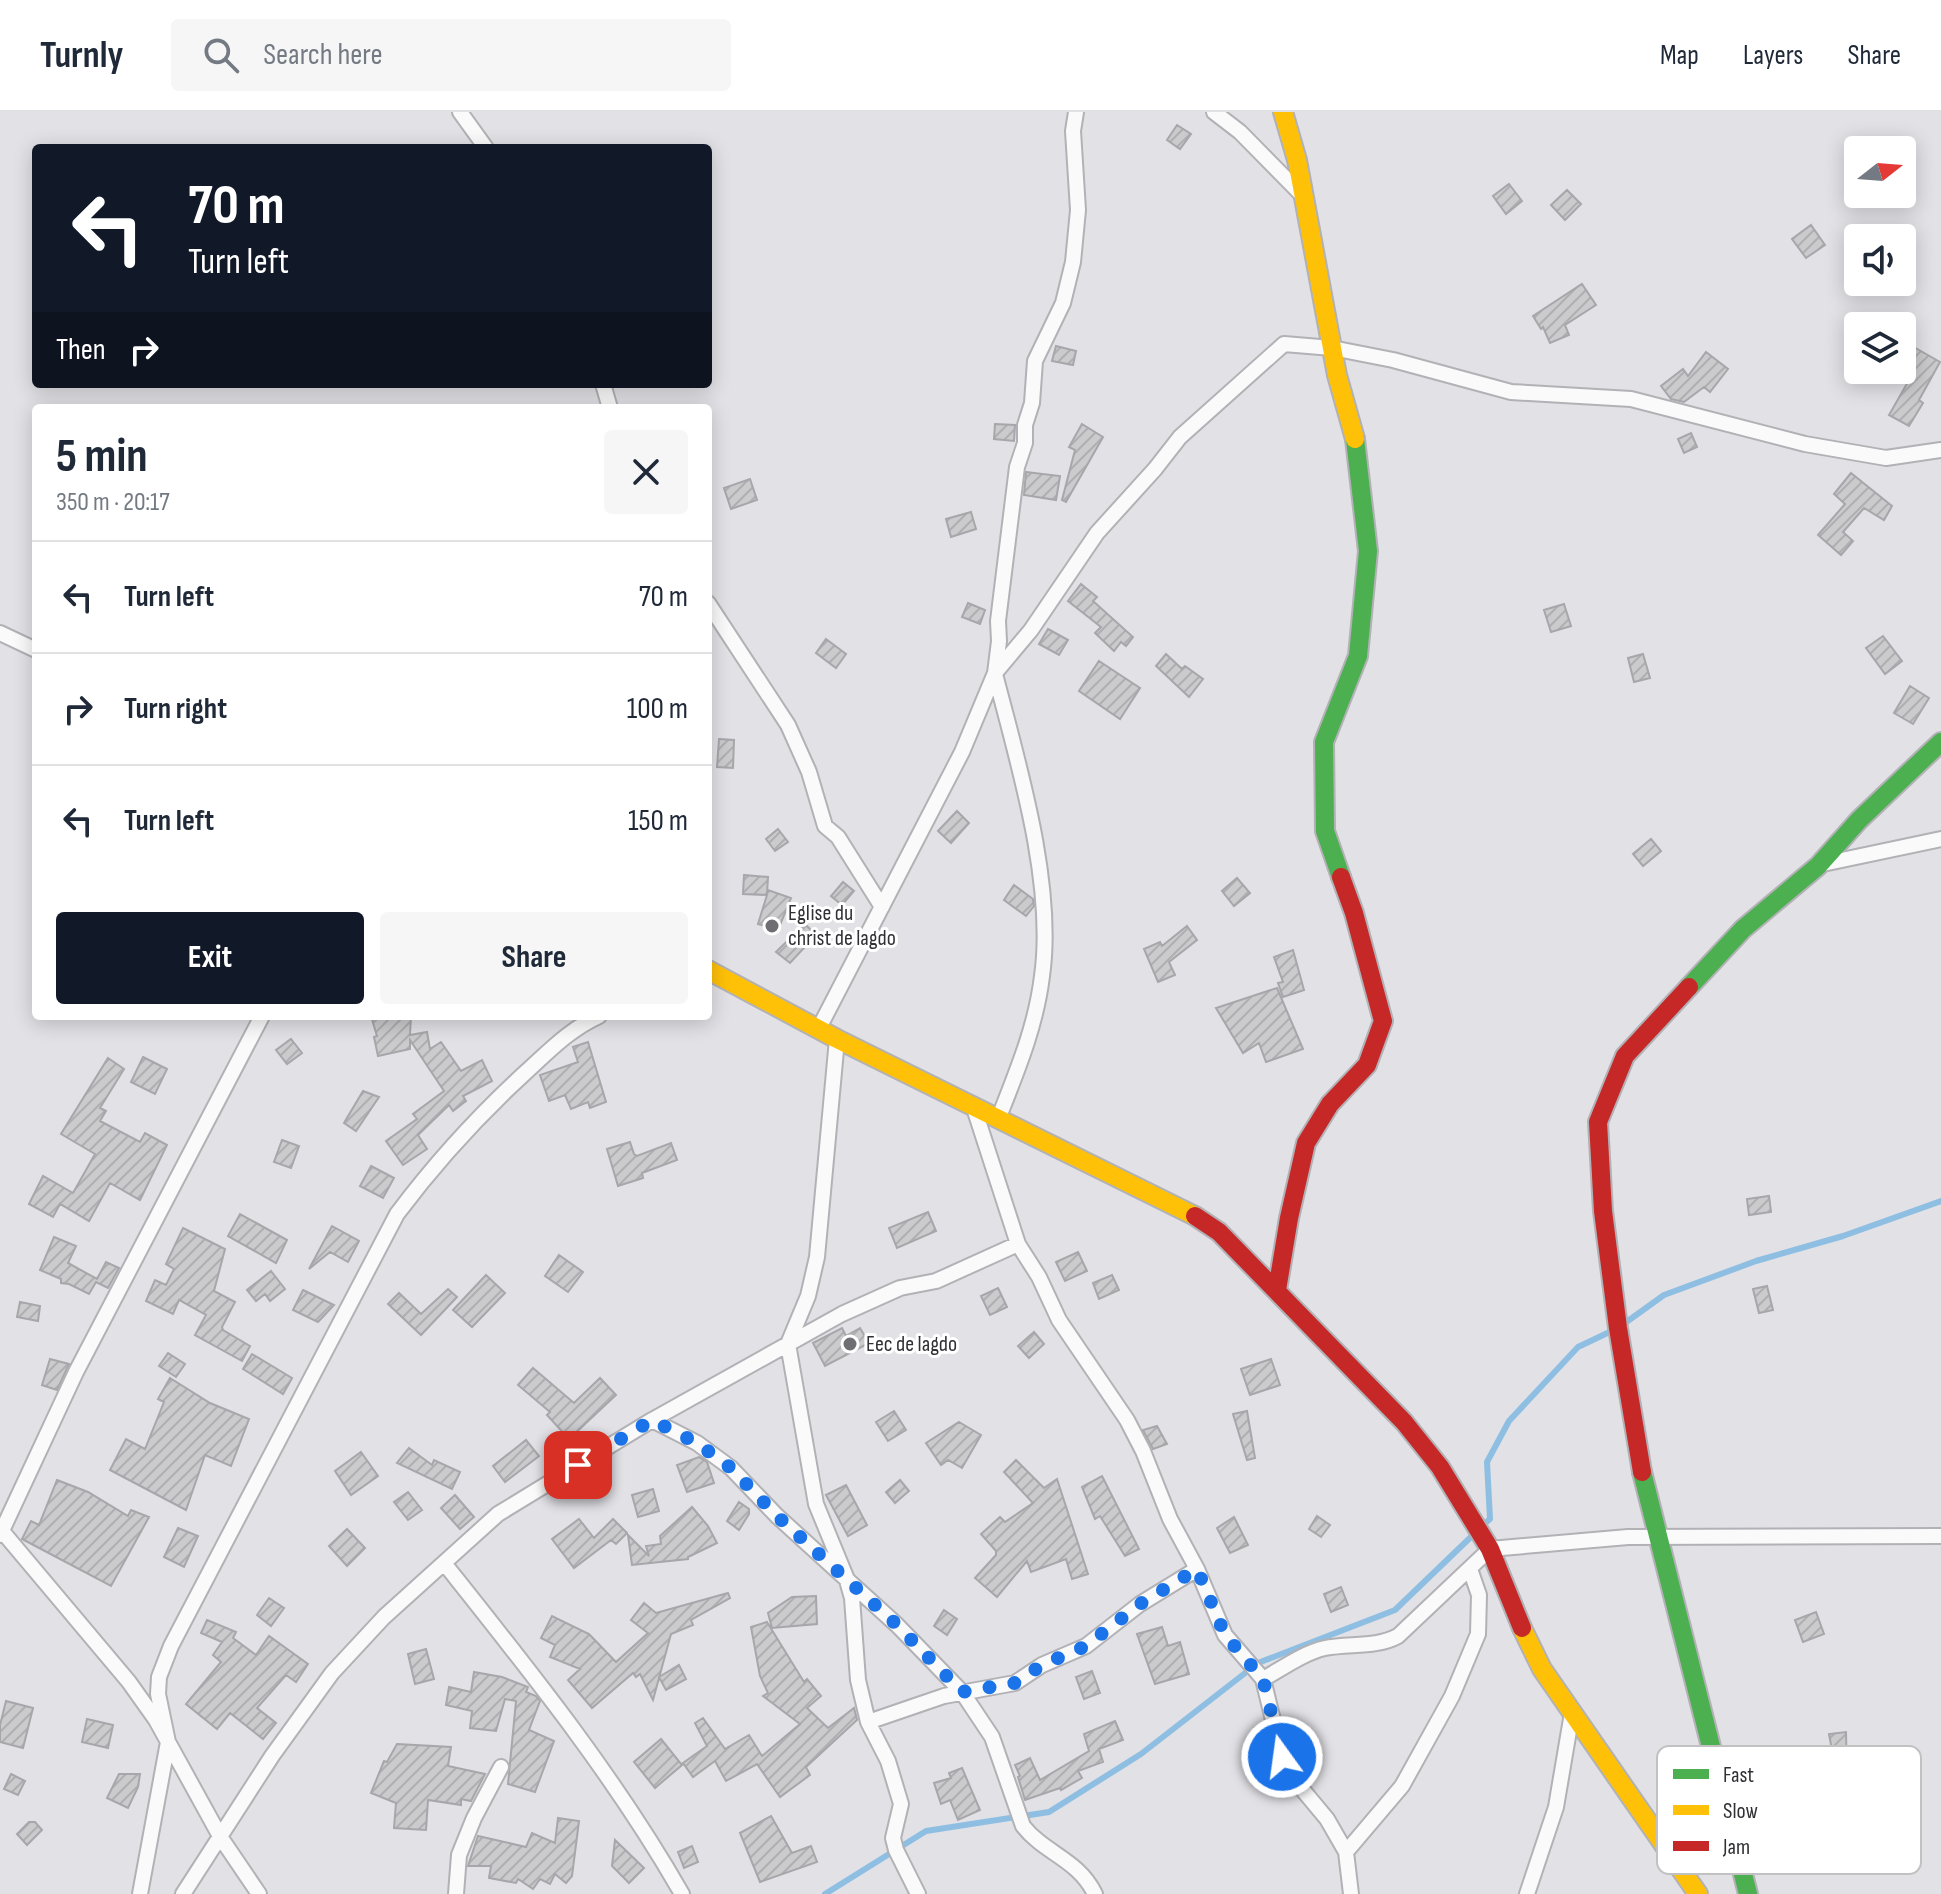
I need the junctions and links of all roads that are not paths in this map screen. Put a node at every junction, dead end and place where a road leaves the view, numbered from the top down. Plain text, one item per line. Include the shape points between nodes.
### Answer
1 (460, 112) edge
2 (1076, 112) edge
3 (1214, 112) edge
4 (1283, 112) edge
5 (483, 144) edge
6 (1304, 197) junction
7 (1332, 348) junction
8 (1941, 450) edge
9 (712, 609) edge
10 (1, 631) edge
11 (32, 648) edge
12 (995, 673) junction
13 (1941, 742) edge
14 (1941, 839) edge
15 (1818, 866) junction
16 (882, 907) junction
17 (712, 974) edge
18 (260, 1020) edge
19 (592, 1020) edge
20 (819, 1028) junction
21 (837, 1039) junction
22 (973, 1105) junction
23 (999, 1117) junction
24 (1018, 1244) junction
25 (1277, 1290) junction
26 (788, 1344) junction
27 (652, 1420) junction
28 (1, 1533) edge
29 (1941, 1536) edge
30 (1660, 1537) junction
31 (1490, 1549) junction
32 (444, 1563) junction
33 (1197, 1569) junction
34 (1470, 1569) junction
35 (846, 1577) junction
36 (1263, 1679) junction
37 (962, 1692) junction
38 (1572, 1712) junction
39 (868, 1722) junction
40 (168, 1742) junction
41 (1711, 1746) edge
42 (501, 1767) dead end
43 (1657, 1835) edge
44 (221, 1838) junction
45 (1346, 1852) junction
46 (1684, 1874) edge
47 (1743, 1874) edge
48 (140, 1894) edge
49 (183, 1894) edge
50 (259, 1894) edge
51 (456, 1894) edge
52 (682, 1894) edge
53 (918, 1894) edge
54 (1095, 1894) edge
55 (1351, 1894) edge
56 (1527, 1894) edge
57 (1698, 1894) edge
58 (1748, 1894) edge

1 - 5 street
2 - 12 street via 1073,262 1063,303 1035,361 1032,403 1017,467
3 - 6 street
4 - 6 street
6 - 7 street
7 - 8 street via 1511,392 1631,399 1805,444 1886,458
7 - 12 street via 1284,344 1180,437 1097,533
7 - 25 street via 1356,441 1368,551 1358,656 1324,742 1325,831 1383,1021 1367,1065 1330,1104 1306,1143
9 - 16 street via 788,725 825,826 838,837
10 - 11 street
12 - 16 street via 962,752
12 - 23 street via 1037,858 1045,932 1043,976 1030,1037
13 - 15 street
14 - 15 street
15 - 30 street via 1743,929 1625,1056 1598,1122 1618,1328 1643,1477
16 - 20 street
17 - 20 street
18 - 28 street via 76,1372
19 - 40 street via 561,1039 481,1113 397,1214 171,1646 158,1694
20 - 21 street
21 - 22 street
21 - 26 street via 817,1257
22 - 23 street
22 - 24 street
23 - 25 street via 1187,1211 1219,1232
24 - 26 street via 936,1281 900,1288
24 - 33 street via 1059,1320 1127,1420
25 - 31 street via 1404,1422 1440,1467
26 - 27 street
26 - 35 street via 816,1504
27 - 32 street via 498,1514
27 - 35 street via 731,1468
28 - 40 street via 129,1682
29 - 30 street
30 - 31 street
30 - 41 street
31 - 34 street
31 - 38 street via 1530,1648
32 - 44 street via 332,1673
32 - 52 street via 579,1733
33 - 36 street via 1225,1635
33 - 37 street via 1086,1646 1015,1683
34 - 36 street via 1388,1642 1326,1648
34 - 45 street via 1479,1595 1478,1634 1452,1696 1402,1786
35 - 37 street
35 - 39 street
36 - 45 street via 1282,1757
37 - 39 street
37 - 54 street via 992,1737 1023,1826 1076,1867
38 - 43 street
38 - 56 street via 1556,1807
39 - 53 street via 901,1804 893,1838 896,1850
40 - 44 street
40 - 48 street
42 - 51 street via 459,1855
44 - 49 street
44 - 50 street
45 - 55 street
46 - 57 street
47 - 58 street

